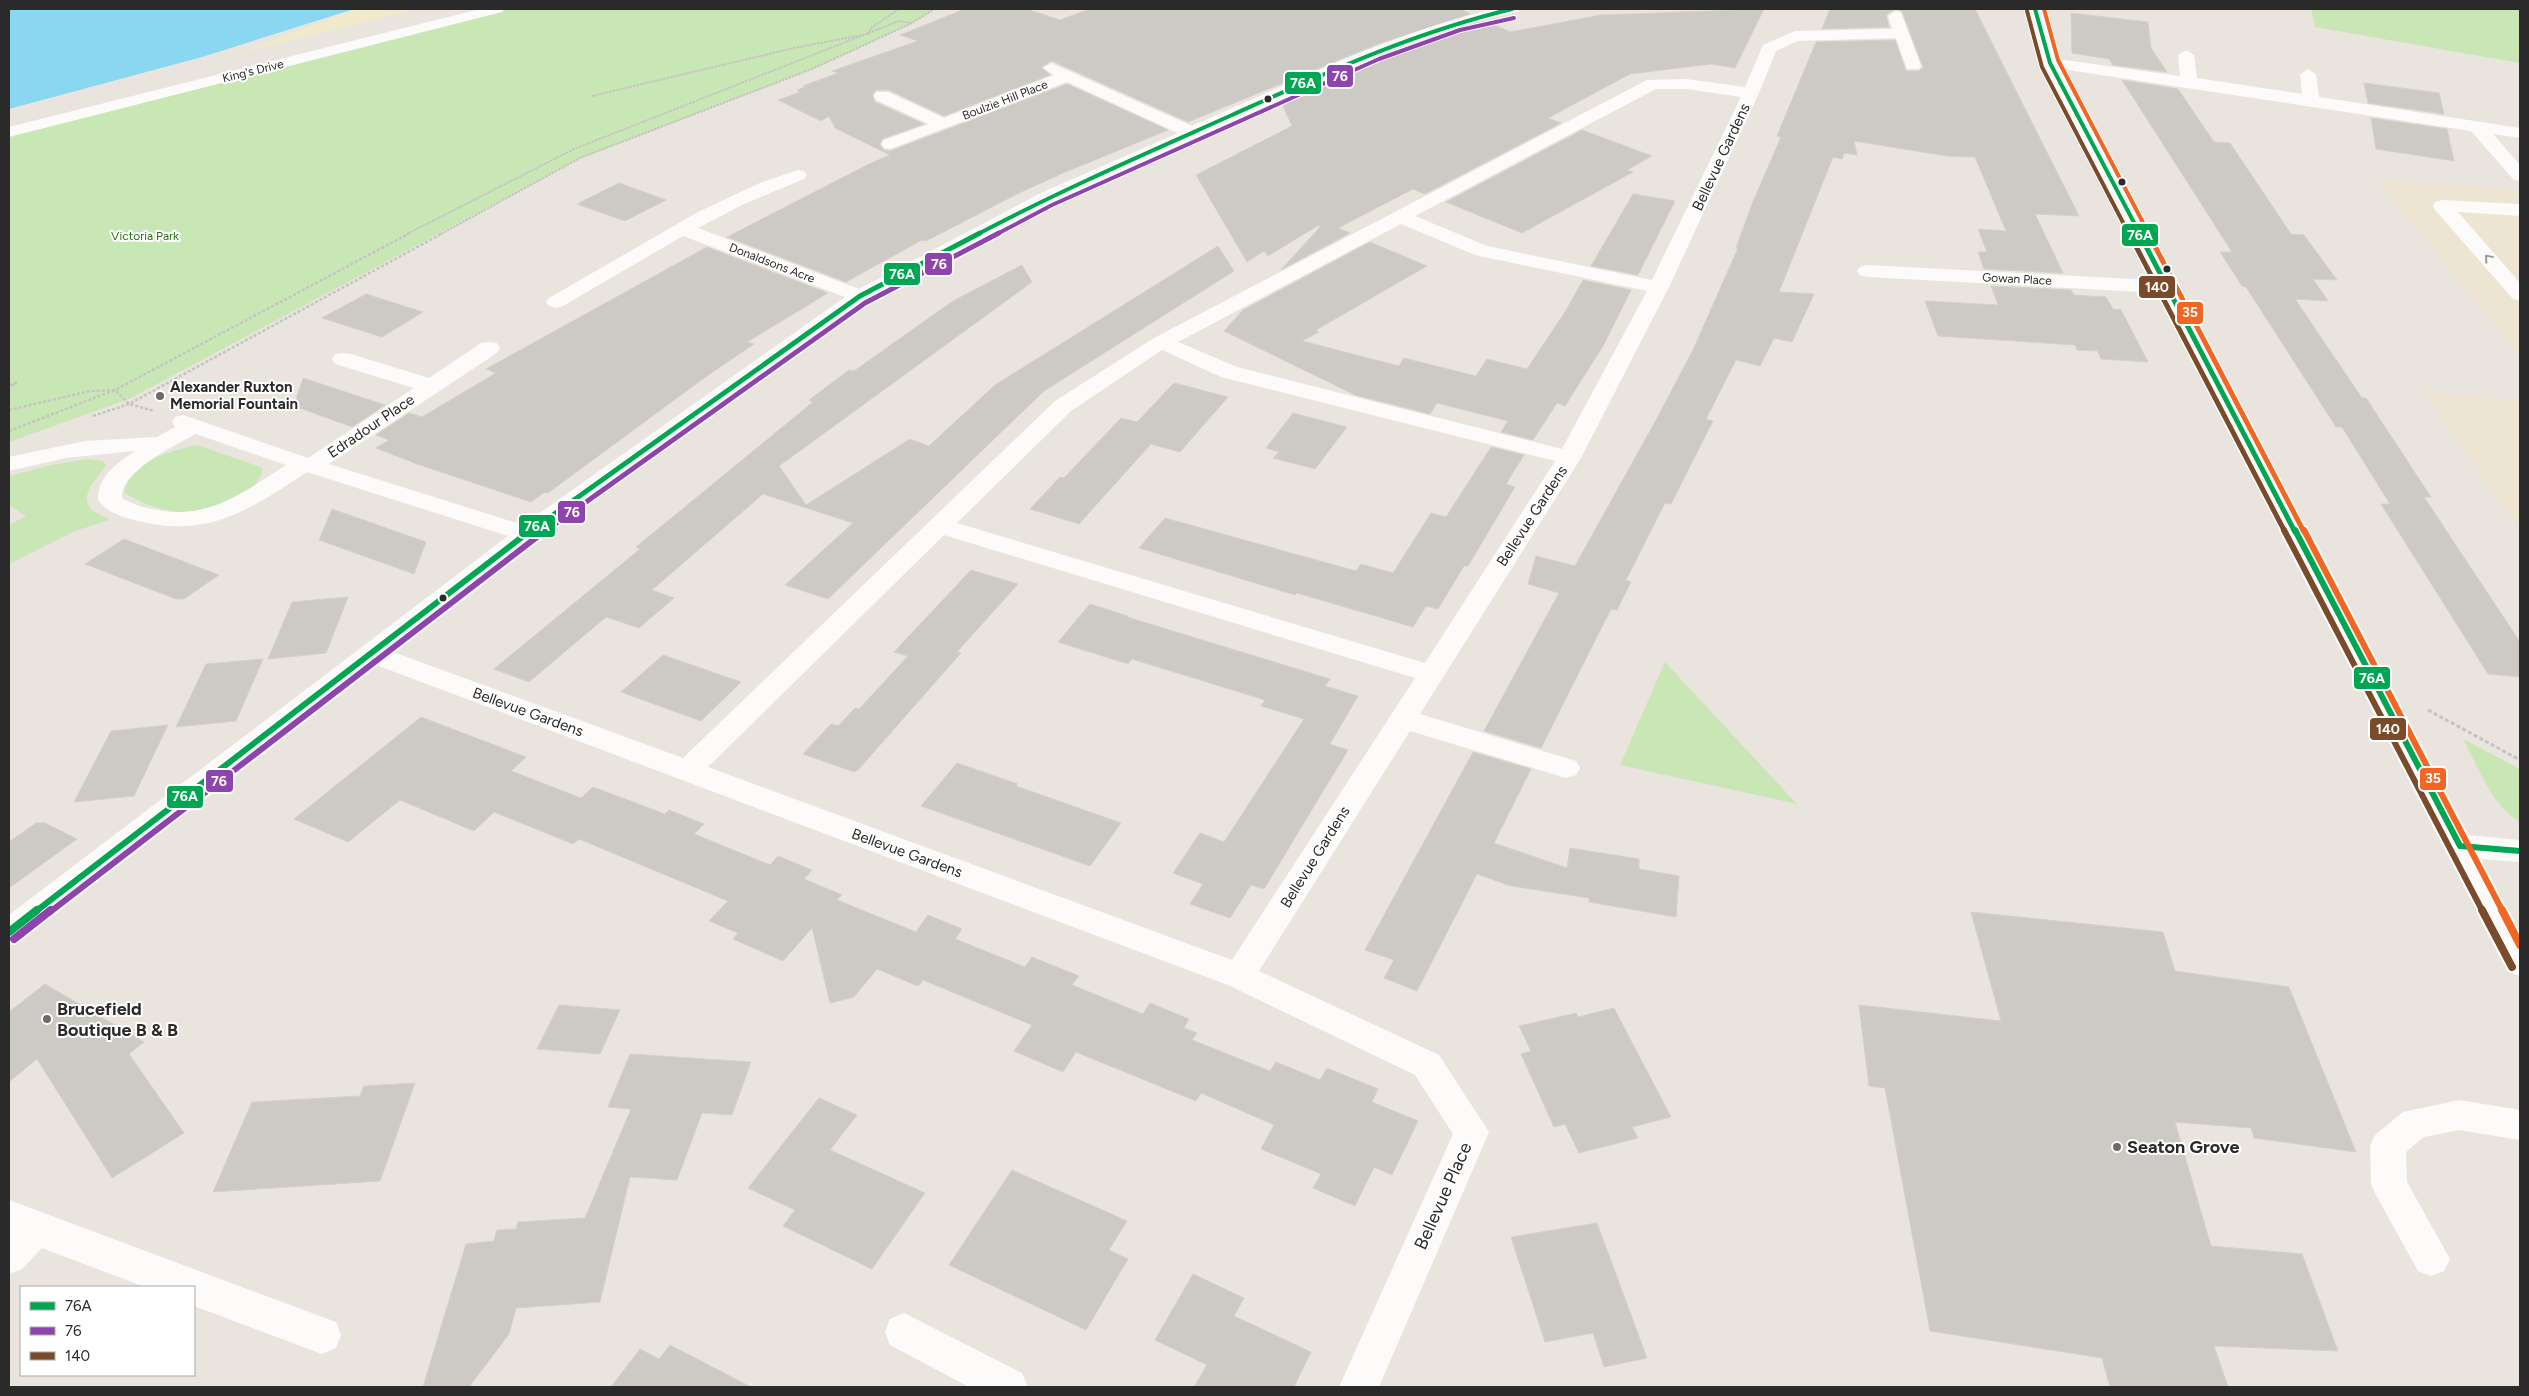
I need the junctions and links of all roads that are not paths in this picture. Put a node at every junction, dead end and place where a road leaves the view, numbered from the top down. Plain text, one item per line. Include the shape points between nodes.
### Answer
1 (498, 9) edge
2 (1512, 9) edge
3 (2035, 9) edge
4 (2186, 55) dead end
5 (2050, 63) junction
6 (1047, 66) dead end
7 (1913, 66) dead end
8 (2308, 74) dead end
9 (1067, 76) junction
10 (2189, 82) junction
11 (1751, 94) junction
12 (882, 96) dead end
13 (2310, 101) junction
14 (944, 124) junction
15 (2477, 127) junction
16 (9, 132) edge
17 (1193, 133) junction
18 (2520, 133) edge
19 (890, 144) dead end
20 (798, 175) dead end
21 (2520, 176) edge
22 (2520, 210) edge
23 (1399, 216) junction
24 (683, 229) junction
25 (1867, 271) dead end
26 (1659, 287) junction
27 (2166, 287) junction
28 (2520, 295) edge
29 (860, 296) junction
30 (556, 302) dead end
31 (1161, 342) junction
32 (489, 348) dead end
33 (343, 360) dead end
34 (430, 386) junction
35 (162, 444) junction
36 (1569, 458) junction
37 (9, 464) edge
38 (307, 465) junction
39 (940, 526) junction
40 (526, 534) junction
41 (373, 654) junction
42 (1431, 674) junction
43 (1403, 719) junction
44 (1566, 768) dead end
45 (687, 771) junction
46 (2460, 846) junction
47 (2520, 851) edge
48 (9, 932) edge
49 (2520, 963) edge
50 (1239, 976) junction
51 (2520, 1125) edge
52 (22, 1223) edge
53 (9, 1257) edge
54 (2431, 1259) dead end
55 (188, 1286) edge
56 (195, 1289) edge
57 (904, 1332) dead end
58 (322, 1335) dead end
59 (1008, 1387) edge
60 (1359, 1387) edge

1 - 16 street, King's Drive
2 - 17 street via 1458,22 1376,51
3 - 5 street
4 - 10 street
5 - 10 street
5 - 27 street
6 - 9 street
7 - 11 street, Bellevue Gardens via 1898,24 1795,36 1769,48
8 - 13 street
9 - 14 street, Boulzie Hill Place
9 - 17 street
10 - 13 street
11 - 23 street via 1686,84 1653,84
11 - 26 street, Bellevue Gardens
12 - 14 street, Boulzie Hill Place
13 - 15 street
14 - 19 street, Boulzie Hill Place
15 - 18 street
15 - 21 street
17 - 29 street via 1048,197
20 - 24 street via 770,184
28 -> 22 street via 2442,206
23 - 26 street via 1482,251
23 - 31 street
24 - 29 street, Donaldsons Acre
24 - 30 street
25 - 27 street, Gowan Place
26 - 36 street, Bellevue Gardens
27 - 46 street
29 - 40 street
31 - 36 street via 1230,372
31 - 39 street via 1064,406
32 - 34 street, Edradour Place
33 - 34 street, Edradour Place
34 - 38 street, Edradour Place
35 - 37 street via 88,448
35 - 38 street via 188,424
35 - 38 street, Edradour Place via 126,469 110,487 110,500 119,508 167,521 215,515 237,506
36 - 42 street, Bellevue Gardens
38 - 40 street
39 - 42 street
39 - 45 street
40 - 41 street
41 - 45 street, Bellevue Gardens
41 - 48 street
42 - 43 street, Bellevue Gardens
43 - 44 street
43 - 50 street, Bellevue Gardens
45 - 50 street, Bellevue Gardens
46 - 47 street
46 - 49 street
50 - 60 street, Bellevue Place via 1427,1065 1471,1132
51 - 54 street via 2459,1115 2416,1123 2388,1146 2389,1184
52 - 53 street
52 - 55 street
56 - 58 street
57 - 59 street

